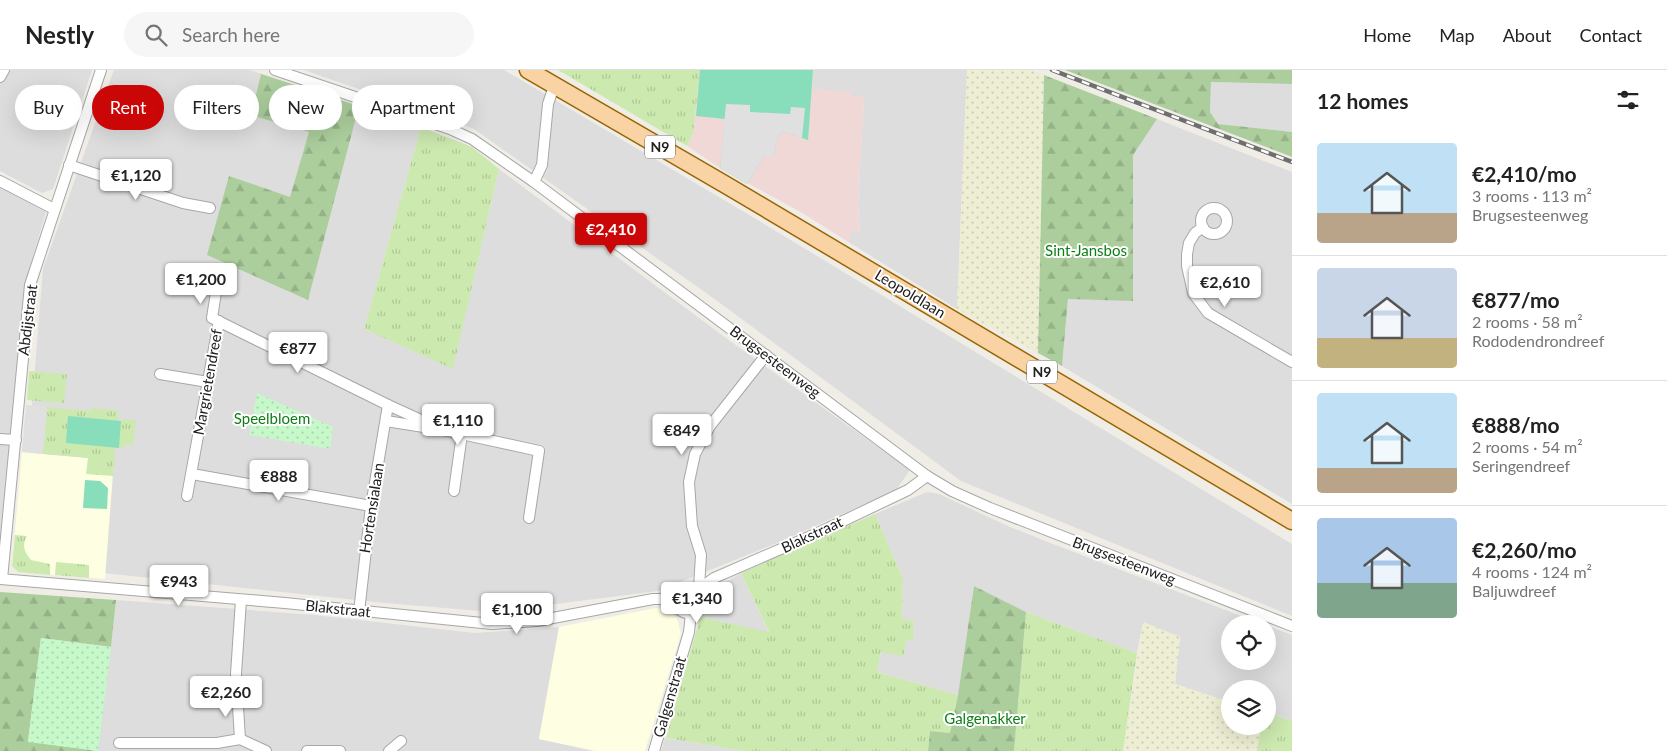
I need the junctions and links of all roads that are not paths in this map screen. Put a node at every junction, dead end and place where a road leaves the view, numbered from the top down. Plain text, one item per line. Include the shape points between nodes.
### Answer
1 (4, 70) edge
2 (101, 70) edge
3 (275, 70) edge
4 (528, 70) edge
5 (0, 77) edge
6 (554, 86) junction
7 (69, 165) junction
8 (0, 181) edge
9 (534, 182) junction
10 (210, 208) dead end
11 (54, 209) junction
12 (1203, 227) dead end
13 (220, 273) dead end
14 (219, 321) junction
15 (766, 355) junction
16 (1292, 362) edge
17 (160, 374) dead end
18 (208, 382) junction
19 (388, 405) junction
20 (386, 421) junction
21 (443, 430) junction
22 (462, 434) junction
23 (0, 439) edge
24 (16, 440) junction
25 (192, 474) junction
26 (927, 476) junction
27 (454, 492) dead end
28 (187, 496) dead end
29 (371, 506) junction
30 (529, 518) dead end
31 (1292, 520) edge
32 (1, 579) edge
33 (697, 590) junction
34 (675, 599) junction
35 (241, 600) junction
36 (358, 612) junction
37 (691, 613) junction
38 (1292, 626) edge
39 (240, 740) junction
40 (401, 741) dead end
41 (119, 743) dead end
42 (159, 747) edge
43 (266, 751) edge
44 (307, 751) edge
45 (340, 751) edge
46 (389, 751) edge
47 (654, 751) edge

1 - 5 street
2 - 7 street, Abdijstraat
3 - 9 street, Brugsesteenweg via 472,138
4 - 6 main road, Leopoldlaan / N9
6 - 9 street via 548,104 542,165
6 - 31 main road, Leopoldlaan / N9
7 - 10 street via 183,203
7 - 11 street, Abdijstraat
8 - 11 street
9 - 15 street, Brugsesteenweg
11 - 24 street, Abdijstraat via 30,285
12 - 16 street via 1195,233 1187,254 1193,292 1208,313
13 - 14 street, Margrietendreef via 212,318
14 - 18 street, Margrietendreef
14 - 19 street
15 - 26 street, Brugsesteenweg
15 - 33 street via 710,426 695,454 689,482 692,526 701,555
17 - 18 street
18 - 25 street, Margrietendreef
19 - 20 street, Hortensialaan
19 - 21 street
20 - 21 street
20 - 29 street, Hortensialaan
21 - 22 street
22 - 27 street
22 - 30 street via 539,451
23 - 24 street
24 - 32 street, Abdijstraat
25 - 28 street, Margrietendreef
25 - 29 street
26 - 33 street, Blakstraat via 908,490 727,572
26 - 38 street, Brugsesteenweg via 990,508
29 - 36 street, Hortensialaan
32 - 35 street, Blakstraat
33 - 34 street via 683,589
33 - 37 street via 700,604
34 - 36 street, Blakstraat via 653,599 537,621 492,624
34 - 37 street via 682,612
35 - 36 street, Blakstraat
35 - 39 street via 236,674
37 - 47 street, Galgenstraat via 689,632
39 - 42 street
39 - 43 street
40 - 46 street
41 - 42 street
44 - 45 street

